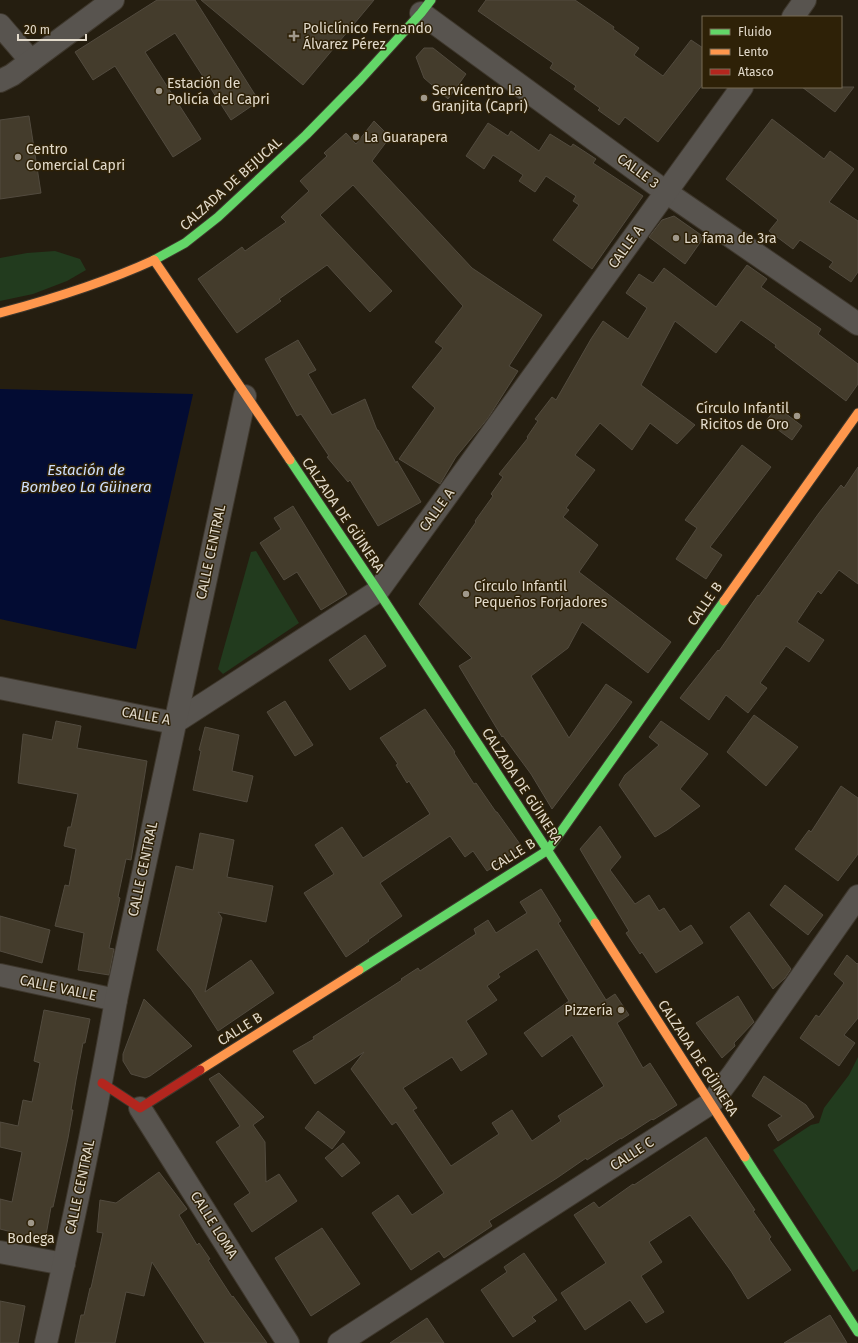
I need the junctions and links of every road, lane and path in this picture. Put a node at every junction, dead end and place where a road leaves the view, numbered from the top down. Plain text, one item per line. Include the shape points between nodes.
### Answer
1 (113, 0) edge
2 (805, 0) edge
3 (426, 7) edge
4 (794, 16) edge
5 (0, 25) edge
6 (31, 61) junction
7 (0, 80) edge
8 (741, 88) edge
9 (666, 192) junction
10 (154, 260) junction
11 (0, 313) edge
12 (858, 324) edge
13 (245, 396) junction
14 (858, 413) edge
15 (378, 591) junction
16 (0, 688) edge
17 (174, 723) junction
18 (548, 850) junction
19 (858, 896) edge
20 (0, 975) edge
21 (116, 1000) junction
22 (102, 1083) junction
23 (711, 1103) junction
24 (140, 1108) junction
25 (0, 1252) edge
26 (64, 1264) junction
27 (858, 1332) edge
28 (46, 1343) edge
29 (288, 1343) edge
30 (339, 1343) edge

1 - 6 street
2 - 4 street
3 - 9 street, CALLE 3
3 - 10 main road, CALZADA DE BEJUCAL via 360,80 253,185 185,243
5 - 6 street
6 - 7 street via 12,75
8 - 9 street, CALLE A
9 - 12 street, CALLE 3
9 - 15 street, CALLE A
10 - 11 main road, CALZADA DE BEJUCAL via 44,301
10 - 13 main road, CALZADA DE GÜINERA
13 - 15 main road, CALZADA DE GÜINERA
13 - 17 street, CALLE CENTRAL
14 - 18 main road, CALLE B
15 - 17 street, CALLE A
15 - 18 main road, CALZADA DE GÜINERA
16 - 17 street, CALLE A
17 - 21 street, CALLE CENTRAL
18 - 23 main road, CALZADA DE GÜINERA
18 - 24 main road, CALLE B
19 - 23 street, CALLE C
20 - 21 street, CALLE VALLE
21 - 22 street, CALLE CENTRAL
22 - 24 main road
22 - 26 street, CALLE CENTRAL
23 - 27 main road, CALZADA DE GÜINERA
23 - 30 street, CALLE C
24 - 29 street, CALLE LOMA
25 - 26 street
26 - 28 street, CALLE CENTRAL

